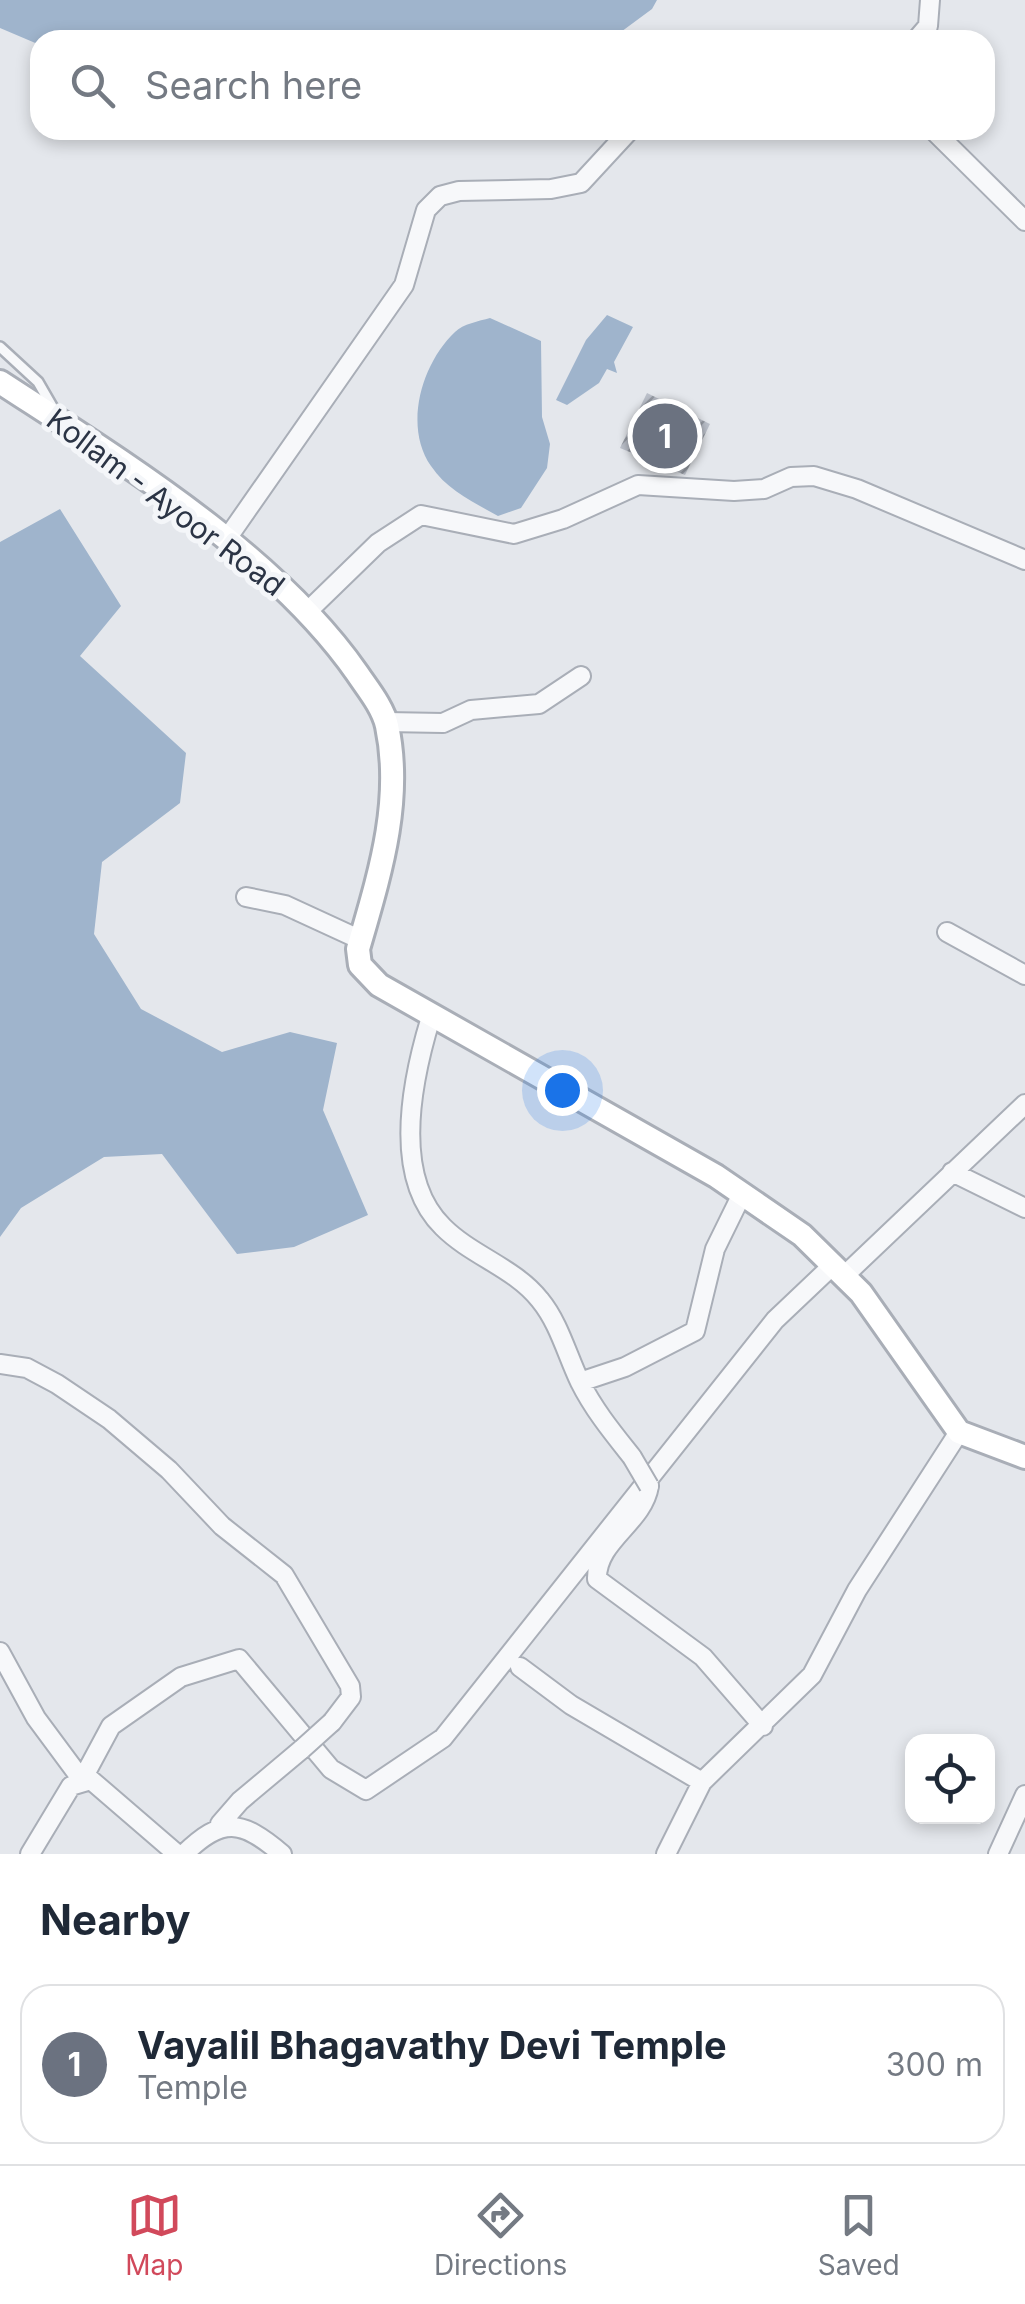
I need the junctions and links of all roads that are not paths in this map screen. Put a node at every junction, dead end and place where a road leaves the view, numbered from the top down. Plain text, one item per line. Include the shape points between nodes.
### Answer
1 (930, 0) edge
2 (925, 30) edge
3 (621, 140) edge
4 (943, 140) edge
5 (1025, 222) edge
6 (0, 348) edge
7 (0, 382) edge
8 (58, 420) junction
9 (226, 540) junction
10 (1025, 560) edge
11 (309, 610) junction
12 (581, 676) dead end
13 (386, 722) junction
14 (246, 897) dead end
15 (947, 932) dead end
16 (361, 940) junction
17 (1025, 975) edge
18 (431, 1017) junction
19 (1025, 1104) edge
20 (952, 1172) junction
21 (742, 1194) junction
22 (1025, 1208) edge
23 (838, 1270) junction
24 (0, 1364) edge
25 (580, 1382) junction
26 (959, 1432) junction
27 (1025, 1457) edge
28 (0, 1652) edge
29 (520, 1667) dead end
30 (763, 1726) junction
31 (82, 1780) junction
32 (702, 1782) junction
33 (1025, 1795) edge
34 (220, 1824) junction
35 (30, 1854) edge
36 (181, 1854) edge
37 (282, 1854) edge
38 (666, 1854) edge
39 (998, 1854) edge

1 - 2 street
3 - 9 street via 581,183 459,190 426,210 404,284
4 - 5 street
6 - 8 lane via 38,382
7 - 8 main road, Kollam - Ayoor Road
8 - 9 main road, Kollam - Ayoor Road
9 - 11 main road, Kollam - Ayoor Road
10 - 11 street via 814,476 749,490 638,485 514,534 421,516 378,543
11 - 13 main road, Kollam - Ayoor Road
12 - 13 street via 539,704 471,710 443,723
13 - 16 main road, Kollam - Ayoor Road via 390,837
14 - 16 street via 285,905
15 - 17 street
16 - 18 main road via 360,965 368,975
18 - 21 main road
18 - 25 street via 412,1113 413,1165 425,1204 444,1228 538,1297
19 - 20 street
20 - 22 street
20 - 23 street
21 - 23 main road
21 - 25 street via 715,1249 695,1331
23 - 26 main road via 862,1292
23 - 31 street via 775,1320 443,1738 366,1790 331,1769 238,1658 181,1677 111,1726
24 - 34 street, bridge via 27,1368 110,1418 170,1470 222,1526 284,1576 350,1686 332,1722
25 - 30 street, bridge via 649,1486 647,1501 606,1550 596,1579 703,1657
26 - 27 main road
26 - 30 street via 857,1590 812,1675
28 - 31 street via 36,1718
29 - 32 street via 570,1705
30 - 32 street
31 - 35 street
31 - 36 street via 98,1784
32 - 38 street
33 - 39 street
34 - 36 street
34 - 37 street via 232,1824

